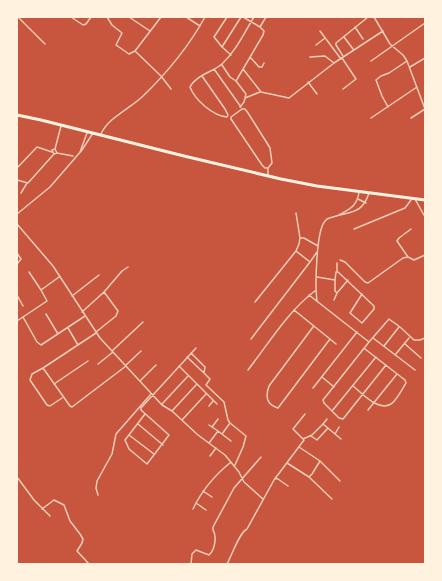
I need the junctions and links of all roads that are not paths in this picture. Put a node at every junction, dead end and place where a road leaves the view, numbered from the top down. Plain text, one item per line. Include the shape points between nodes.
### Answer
1 (18, 17) edge
2 (71, 17) edge
3 (91, 17) edge
4 (107, 17) edge
5 (129, 17) edge
6 (161, 17) edge
7 (186, 17) edge
8 (205, 17) edge
9 (227, 17) edge
10 (242, 17) edge
11 (254, 17) edge
12 (266, 17) edge
13 (368, 17) edge
14 (374, 17) edge
15 (251, 21) junction
16 (425, 23) edge
17 (200, 26) junction
18 (260, 27) junction
19 (355, 27) junction
20 (150, 31) junction
21 (320, 31) dead end
22 (383, 31) junction
23 (344, 37) junction
24 (325, 38) junction
25 (363, 39) dead end
26 (46, 44) dead end
27 (316, 45) dead end
28 (392, 46) junction
29 (222, 47) junction
30 (353, 50) dead end
31 (135, 51) junction
32 (231, 55) junction
33 (250, 57) junction
34 (310, 57) dead end
35 (342, 58) junction
36 (425, 58) edge
37 (371, 61) dead end
38 (407, 61) junction
39 (264, 63) dead end
40 (334, 63) junction
41 (221, 65) junction
42 (410, 67) junction
43 (214, 69) junction
44 (243, 69) junction
45 (161, 76) junction
46 (202, 76) junction
47 (236, 81) junction
48 (308, 82) junction
49 (417, 87) junction
50 (171, 89) dead end
51 (343, 89) dead end
52 (261, 92) junction
53 (318, 94) dead end
54 (245, 98) junction
55 (424, 105) edge
56 (388, 107) junction
57 (241, 108) junction
58 (425, 109) edge
59 (17, 115) edge
60 (228, 115) junction
61 (230, 118) junction
62 (371, 118) dead end
63 (411, 118) dead end
64 (61, 125) junction
65 (88, 132) junction
66 (93, 134) junction
67 (100, 135) junction
68 (55, 149) junction
69 (52, 152) junction
70 (57, 153) junction
71 (54, 154) junction
72 (79, 154) junction
73 (72, 156) dead end
74 (17, 163) edge
75 (20, 164) junction
76 (17, 168) edge
77 (268, 168) junction
78 (268, 176) junction
79 (17, 180) edge
80 (27, 183) junction
81 (359, 191) junction
82 (20, 193) dead end
83 (369, 193) junction
84 (413, 198) junction
85 (358, 199) junction
86 (425, 200) edge
87 (366, 203) junction
88 (296, 212) dead end
89 (17, 214) edge
90 (337, 216) junction
91 (425, 217) edge
92 (17, 224) edge
93 (411, 228) dead end
94 (354, 229) dead end
95 (300, 238) junction
96 (318, 246) junction
97 (296, 251) junction
98 (317, 251) junction
99 (17, 253) edge
100 (425, 255) edge
101 (408, 257) junction
102 (340, 260) dead end
103 (310, 262) junction
104 (337, 263) dead end
105 (17, 264) edge
106 (128, 267) dead end
107 (29, 272) dead end
108 (337, 272) junction
109 (99, 275) dead end
110 (60, 277) junction
111 (317, 277) junction
112 (335, 280) junction
113 (348, 280) junction
114 (41, 290) junction
115 (316, 290) junction
116 (104, 292) junction
117 (337, 294) junction
118 (362, 294) junction
119 (17, 295) edge
120 (309, 295) junction
121 (72, 296) junction
122 (334, 300) dead end
123 (317, 301) junction
124 (255, 302) dead end
125 (23, 306) dead end
126 (294, 310) junction
127 (82, 312) junction
128 (46, 314) dead end
129 (85, 316) junction
130 (23, 317) junction
131 (17, 321) edge
132 (143, 322) dead end
133 (313, 327) junction
134 (400, 327) junction
135 (68, 328) junction
136 (96, 332) junction
137 (357, 332) junction
138 (58, 334) junction
139 (410, 337) junction
140 (251, 338) dead end
141 (373, 338) junction
142 (425, 338) edge
143 (330, 340) junction
144 (369, 342) junction
145 (336, 344) dead end
146 (405, 344) junction
147 (78, 345) junction
148 (384, 346) junction
149 (196, 348) dead end
150 (365, 349) junction
151 (141, 351) dead end
152 (112, 352) junction
153 (191, 353) junction
154 (395, 355) junction
155 (187, 357) junction
156 (376, 357) junction
157 (421, 358) dead end
158 (88, 361) dead end
159 (98, 364) dead end
160 (156, 365) dead end
161 (386, 365) junction
162 (126, 366) junction
163 (179, 366) junction
164 (43, 368) junction
165 (248, 370) dead end
166 (415, 370) dead end
167 (204, 373) junction
168 (397, 374) junction
169 (188, 376) junction
170 (322, 377) junction
171 (140, 381) junction
172 (54, 384) junction
173 (206, 384) junction
174 (196, 385) junction
175 (353, 386) junction
176 (334, 387) junction
177 (313, 388) dead end
178 (202, 389) junction
179 (151, 394) junction
180 (206, 394) junction
181 (363, 394) junction
182 (63, 398) junction
183 (213, 401) junction
184 (374, 403) junction
185 (162, 404) junction
186 (217, 404) dead end
187 (209, 406) dead end
188 (368, 410) dead end
189 (172, 411) junction
190 (332, 411) junction
191 (145, 414) junction
192 (304, 414) dead end
193 (218, 419) dead end
194 (327, 419) dead end
195 (182, 420) junction
196 (230, 423) junction
197 (137, 424) junction
198 (323, 424) junction
199 (209, 425) dead end
200 (212, 427) junction
201 (338, 427) dead end
202 (328, 428) junction
203 (218, 431) junction
204 (129, 434) junction
205 (222, 434) junction
206 (335, 434) junction
207 (312, 436) junction
208 (303, 439) junction
209 (341, 439) dead end
210 (231, 441) dead end
211 (209, 443) junction
212 (162, 445) junction
213 (299, 446) junction
214 (216, 448) junction
215 (154, 454) junction
216 (210, 456) dead end
217 (261, 457) dead end
218 (320, 461) junction
219 (231, 462) junction
220 (286, 463) junction
221 (235, 466) junction
222 (17, 477) edge
223 (242, 477) junction
224 (309, 477) junction
225 (275, 478) junction
226 (340, 481) dead end
227 (288, 486) dead end
228 (204, 491) junction
229 (98, 495) dead end
230 (212, 497) dead end
231 (263, 499) junction
232 (332, 499) dead end
233 (196, 503) junction
234 (42, 508) junction
235 (193, 509) dead end
236 (206, 510) dead end
237 (50, 516) dead end
238 (89, 564) edge
239 (190, 564) edge
240 (227, 564) edge

1 - 26 street
2 - 3 street via 83,25
4 - 31 street via 122,33 116,46 128,54
5 - 20 street
6 - 20 street
7 - 17 street
8 - 17 street
9 - 29 street via 214,37
10 - 15 street
10 - 29 street
11 - 15 street
12 - 18 street
13 - 19 street
14 - 22 street
15 - 18 street
15 - 32 street
16 - 28 street
17 - 45 street
18 - 33 street via 264,31 263,35
19 - 23 street
19 - 25 street
20 - 31 street
21 - 24 street
22 - 28 street
22 - 35 street
23 - 30 street
23 - 35 street via 336,45
24 - 27 street
24 - 35 street
28 - 37 street
28 - 38 street
29 - 32 street
31 - 45 street
32 - 41 street
33 - 39 street via 259,67
33 - 44 street
34 - 40 street via 325,56
35 - 40 street
35 - 51 street via 356,79
36 - 42 street
38 - 42 street
38 - 56 street via 376,80
40 - 48 street
41 - 43 street
41 - 47 street
42 - 49 street
43 - 46 street
43 - 57 street
44 - 47 street
44 - 52 street
45 - 50 street
45 - 67 street via 141,97 110,122
46 - 60 street
46 - 60 street via 191,85 191,90 212,111 224,117
47 - 54 street via 246,94
48 - 52 street via 289,98
48 - 53 street
49 - 55 street
49 - 56 street
52 - 54 street
54 - 57 street
55 - 58 street
56 - 62 street
57 - 61 street
57 - 77 street via 248,113 270,148 272,163
58 - 63 street
59 - 64 highway
60 - 61 street
61 - 77 street via 265,168
64 - 65 highway
64 - 68 street
65 - 66 highway
65 - 72 street
66 - 67 highway
66 - 72 street
67 - 78 highway
68 - 69 street
68 - 70 street
69 - 71 street
69 - 75 street via 37,147
70 - 71 street
70 - 73 street
71 - 80 street
72 - 89 street via 50,187
74 - 75 street
75 - 76 street
77 - 78 street
78 - 81 highway
79 - 80 street
80 - 82 street
81 - 83 highway
81 - 85 street
83 - 84 highway
83 - 87 street
84 - 86 highway
84 - 91 street
84 - 94 street via 405,208
85 - 87 street
85 - 90 street via 352,207
87 - 90 street via 358,210
88 - 95 street
90 - 96 street via 324,221
92 - 110 street
93 - 101 street via 397,241
95 - 96 street
95 - 97 street
96 - 98 street
97 - 103 street
97 - 124 street
98 - 103 street
98 - 111 street
99 - 105 street via 21,259
100 - 101 street via 414,260
101 - 102 street via 368,283
103 - 140 street
104 - 108 street
106 - 116 street
107 - 114 street
108 - 112 street
108 - 113 street
109 - 121 street
110 - 114 street
110 - 121 street
111 - 112 street
111 - 115 street
112 - 117 street
113 - 117 street
113 - 118 street
114 - 130 street via 47,301
115 - 120 street
115 - 123 street
116 - 127 street
116 - 136 street via 118,311 116,316
117 - 122 street
118 - 118 street via 375,308 362,323 350,313
119 - 125 street
120 - 123 street
120 - 126 street
121 - 127 street
123 - 137 street
126 - 133 street
126 - 165 street
127 - 129 street
128 - 138 street
129 - 135 street
129 - 136 street
130 - 131 street
130 - 138 street via 40,344
132 - 152 street
133 - 143 street
133 - 143 street via 271,382 267,391 267,400 270,404 278,408
134 - 139 street
134 - 141 street via 389,319
134 - 148 street
135 - 138 street
135 - 147 street
136 - 147 street
136 - 152 street
137 - 144 street
137 - 170 street
139 - 142 street via 417,341
139 - 146 street
141 - 144 street
141 - 148 street
143 - 145 street
144 - 150 street
146 - 154 street
146 - 157 street
147 - 164 street
148 - 154 street
149 - 153 street
150 - 156 street
150 - 176 street
151 - 162 street
152 - 159 street
152 - 162 street
153 - 155 street
153 - 167 street via 204,366
154 - 166 street
155 - 163 street
155 - 167 street
156 - 161 street
156 - 175 street
158 - 172 street
160 - 171 street
161 - 168 street
161 - 181 street
162 - 171 street
162 - 182 street via 72,407
163 - 169 street
163 - 179 street
164 - 172 street
164 - 182 street via 32,374 30,380 47,405 50,406
167 - 173 street via 210,379
168 - 184 street
168 - 184 street via 406,383 392,402 383,405
169 - 174 street
169 - 185 street
170 - 176 street
170 - 177 street
171 - 179 street
172 - 182 street
173 - 178 street
173 - 196 street via 224,402
174 - 178 street
174 - 189 street
175 - 181 street
175 - 190 street
176 - 190 street via 323,401
178 - 180 street
179 - 185 street
179 - 191 street via 141,409
179 - 229 street via 116,434 112,454 97,481
180 - 183 street
180 - 195 street
181 - 184 street
181 - 190 street via 343,419
183 - 186 street
183 - 187 street
184 - 188 street
185 - 189 street
189 - 195 street
191 - 197 street
191 - 212 street via 169,434
192 - 208 street via 293,429
193 - 200 street
194 - 198 street
195 - 211 street
196 - 205 street
196 - 221 street via 246,438
197 - 204 street
197 - 212 street
198 - 202 street
198 - 207 street
199 - 200 street
200 - 203 street
201 - 206 street
202 - 206 street
202 - 207 street via 317,440
203 - 205 street
203 - 211 street
204 - 215 street
204 - 215 street via 124,440 128,448 146,463
205 - 210 street
206 - 209 street
207 - 208 street
208 - 213 street
211 - 214 street
212 - 215 street
213 - 218 street
213 - 220 street
214 - 216 street
214 - 219 street
217 - 223 street
218 - 224 street
218 - 226 street
219 - 221 street
219 - 228 street via 217,474
220 - 224 street
220 - 225 street
221 - 223 street
222 - 234 street
223 - 231 street
223 - 239 street via 213,527 215,535 212,553 209,555 196,550 192,554
224 - 232 street
225 - 227 street
225 - 231 street
228 - 230 street
228 - 233 street
231 - 240 street
233 - 235 street
233 - 236 street
234 - 237 street
234 - 238 street via 54,500 64,505 70,521 83,539 77,551

